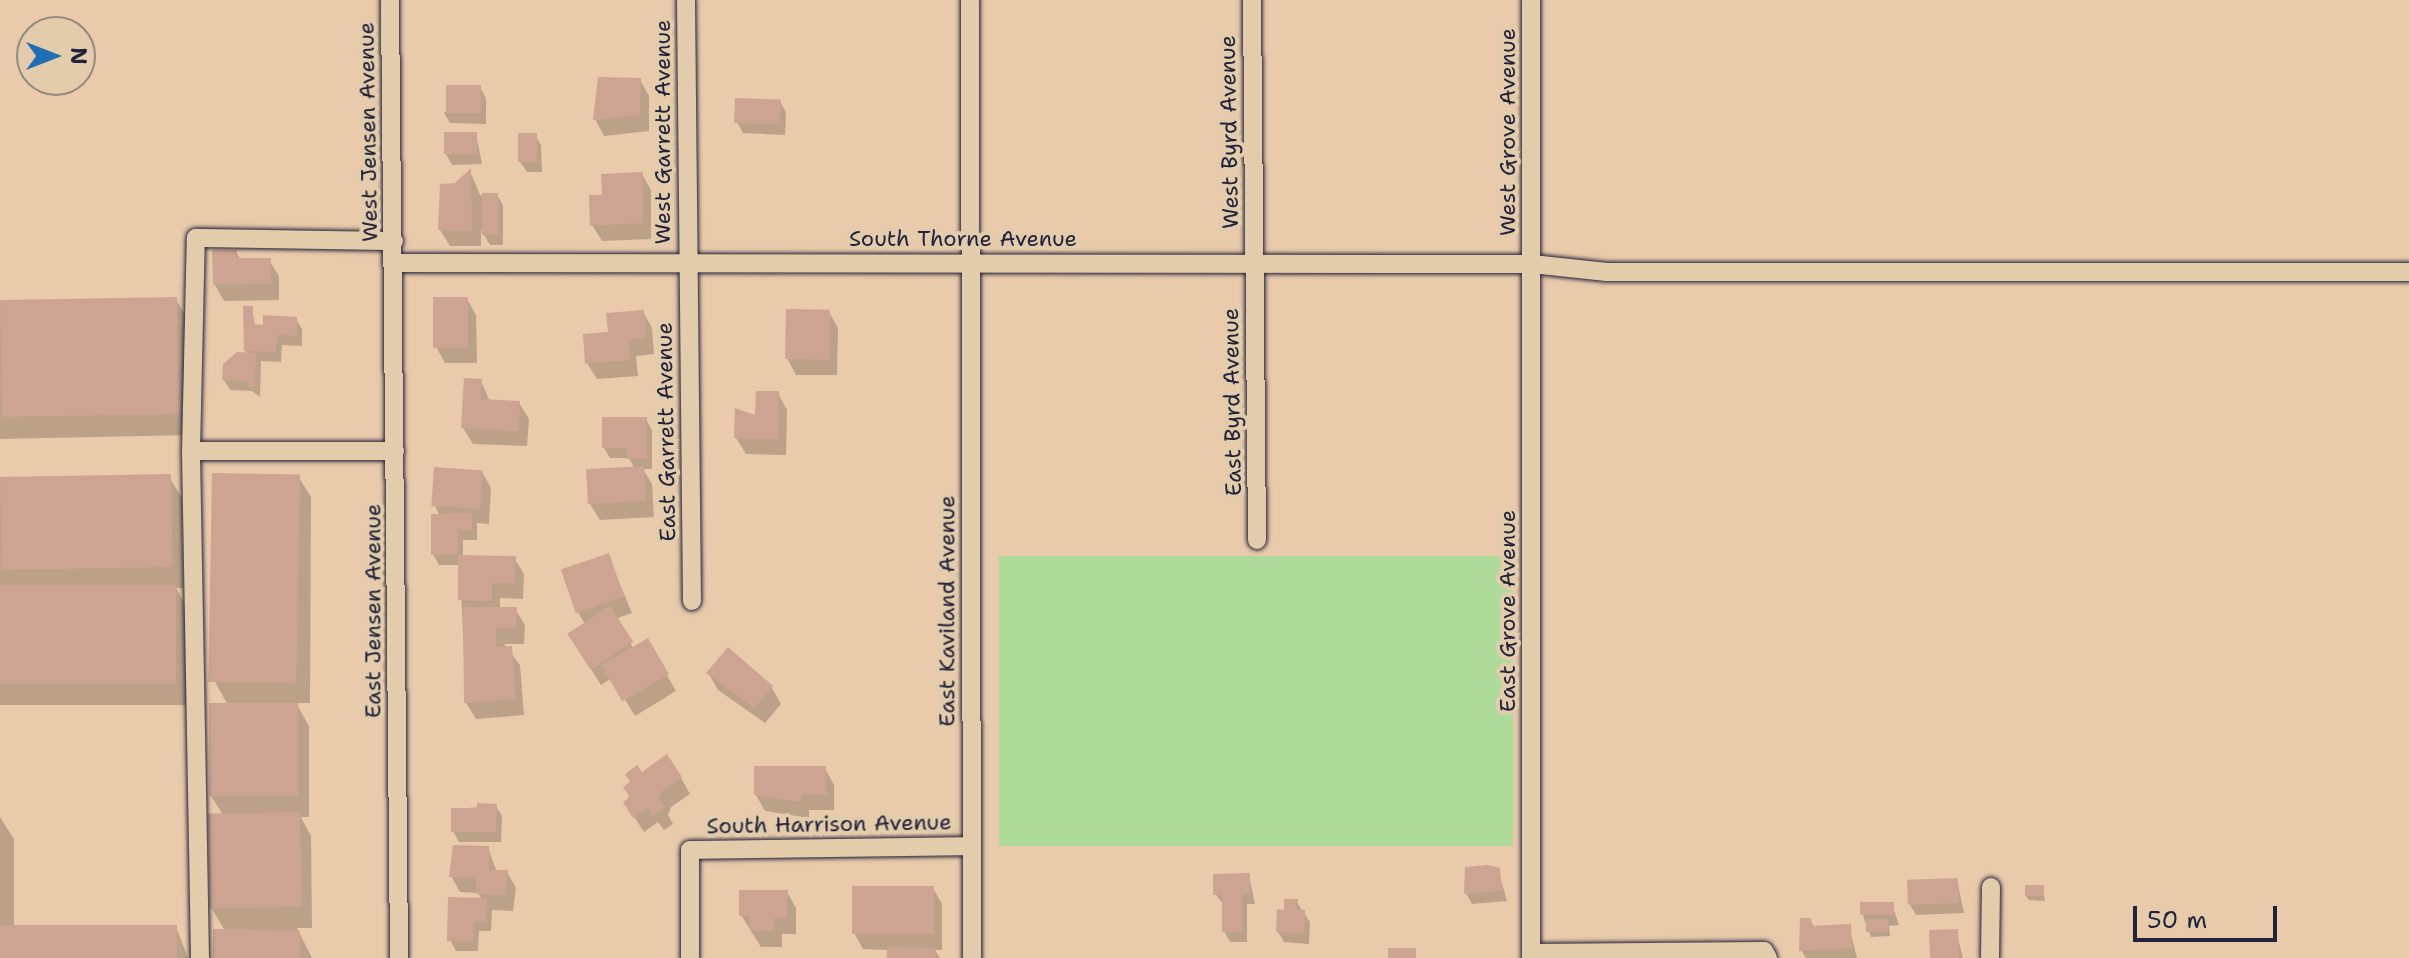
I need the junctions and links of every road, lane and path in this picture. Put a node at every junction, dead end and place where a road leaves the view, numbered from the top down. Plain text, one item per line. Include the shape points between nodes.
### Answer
1 (390, 0) edge
2 (686, 0) edge
3 (970, 0) edge
4 (1252, 0) edge
5 (1531, 0) edge
6 (394, 241) junction
7 (394, 263) junction
8 (688, 263) junction
9 (972, 263) junction
10 (1255, 264) junction
11 (1532, 264) junction
12 (2409, 272) edge
13 (191, 451) junction
14 (395, 451) junction
15 (1257, 540) dead end
16 (692, 601) dead end
17 (970, 846) junction
18 (1991, 887) dead end
19 (1531, 956) edge
20 (200, 958) edge
21 (399, 958) edge
22 (690, 958) edge
23 (972, 958) edge
24 (1768, 958) edge
25 (1990, 958) edge

1 - 6 street, West Jensen Avenue
2 - 8 street, West Garrett Avenue
3 - 9 street, East Kaviland Avenue
4 - 10 street, West Byrd Avenue
5 - 11 street, West Grove Avenue
6 - 7 street, West Jensen Avenue
6 - 13 street via 196,238
7 - 8 street, South Thorne Avenue
7 - 14 street, East Jensen Avenue
8 - 9 street, South Thorne Avenue
8 - 16 street, East Garrett Avenue
9 - 10 street, South Thorne Avenue
9 - 17 street, East Kaviland Avenue
10 - 11 street, South Thorne Avenue
10 - 15 street, East Byrd Avenue
11 - 12 street, South Thorne Avenue via 1607,272
11 - 19 street, East Grove Avenue
13 - 14 street
13 - 20 street
14 - 21 street, East Jensen Avenue
17 - 22 street, South Harrison Avenue via 690,850
17 - 23 street, East Kaviland Avenue
18 - 25 street
19 - 24 street via 1764,951

